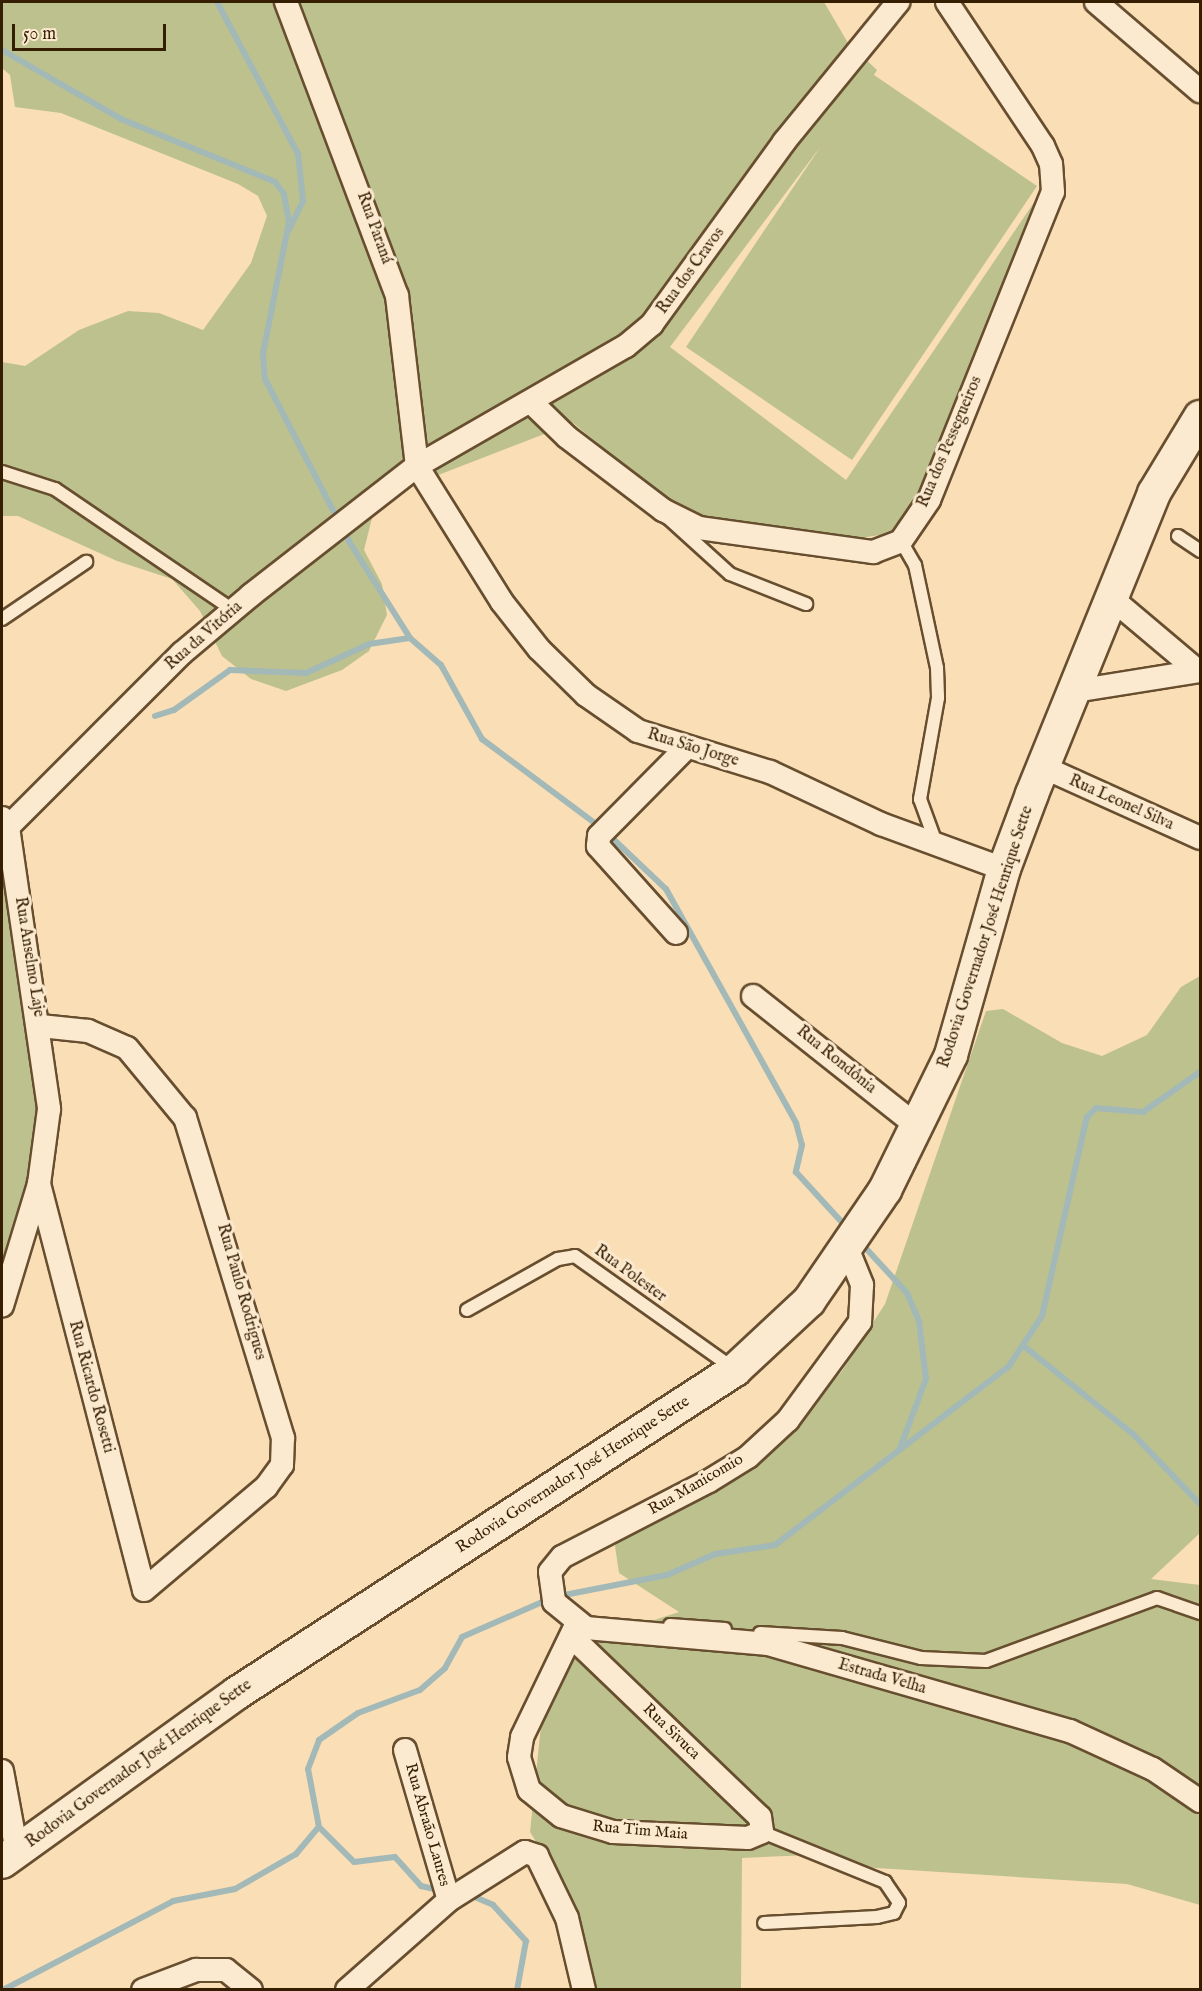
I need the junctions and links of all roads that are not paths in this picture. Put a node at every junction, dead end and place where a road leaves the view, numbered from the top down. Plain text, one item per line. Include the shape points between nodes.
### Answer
1 (286, 2) edge
2 (898, 2) edge
3 (948, 2) edge
4 (1096, 2) edge
5 (1200, 90) edge
6 (531, 402) junction
7 (1200, 417) edge
8 (417, 466) junction
9 (2, 472) edge
10 (663, 510) junction
11 (1179, 536) dead end
12 (901, 541) junction
13 (1200, 551) edge
14 (86, 562) dead end
15 (1110, 597) junction
16 (806, 604) dead end
17 (233, 609) junction
18 (2, 620) edge
19 (1199, 671) edge
20 (1075, 691) junction
21 (686, 749) junction
22 (1043, 767) junction
23 (5, 823) edge
24 (1200, 838) edge
25 (937, 847) junction
26 (1004, 869) junction
27 (676, 933) dead end
28 (753, 996) dead end
29 (39, 1026) junction
30 (918, 1127) junction
31 (39, 1184) junction
32 (848, 1250) junction
33 (2, 1306) edge
34 (467, 1310) dead end
35 (735, 1370) junction
36 (144, 1590) joint
37 (554, 1602) joint
38 (1200, 1613) edge
39 (574, 1630) junction
40 (405, 1750) dead end
41 (2, 1771) edge
42 (1200, 1802) edge
43 (762, 1832) junction
44 (9, 1857) edge
45 (449, 1900) junction
46 (764, 1923) dead end
47 (143, 1989) edge
48 (251, 1989) edge
49 (347, 1989) edge
50 (584, 1989) edge

1 - 8 street, Rua Paraná via 397,296
2 - 6 street, Rua dos Cravos via 784,142 652,324 626,346
3 - 12 street, Rua dos Pessegueiros via 1043,146 1051,164 1053,192 929,500
4 - 5 street
6 - 8 street, Rua dos Cravos
6 - 10 street via 567,437
7 - 15 main road, Rodovia Governador José Henrique Sette via 1154,493
8 - 17 street, Rua da Vitória
8 - 21 street, Rua São Jorge via 501,602 539,649 586,695 638,731
9 - 17 lane via 55,489
10 - 12 street via 726,535 873,552
10 - 16 lane via 672,526 730,574
11 - 13 lane
12 - 25 lane via 915,565 937,668 938,698 920,799
14 - 18 lane
15 - 19 street
15 - 20 main road, Rodovia Governador José Henrique Sette
17 - 23 street, Rua da Vitória
19 - 20 street
20 - 22 main road, Rodovia Governador José Henrique Sette
21 - 25 street, Rua São Jorge via 770,772
21 - 27 street via 599,837 598,846
22 - 24 street, Rua Leonel Silva
22 - 26 main road, Rodovia Governador José Henrique Sette
23 - 29 street, Rua Anselmo Laje
25 - 26 street, Rua São Jorge
26 - 30 main road, Rodovia Governador José Henrique Sette via 951,1055
28 - 30 street, Rua Rondônia
29 - 31 street, Rua Anselmo Laje via 49,1109
29 - 36 street, Rua Paulo Rodrigues via 88,1031 127,1048 185,1118 283,1438 282,1465 266,1487
30 - 32 main road, Rodovia Governador José Henrique Sette
31 - 33 street
31 - 36 street, Rua Ricardo Rosetti
32 - 35 main road, Rodovia Governador José Henrique Sette via 809,1301
32 - 37 street, Rua Manicomio via 862,1285 860,1322 788,1420 748,1456 709,1480 562,1557 550,1572
34 - 35 lane, Rua Polester via 558,1259 575,1256
35 - 44 main road, Rodovia Governador José Henrique Sette via 237,1693
37 - 39 street, Estrada Velha
38 - 39 lane via 1157,1598 986,1661 921,1658 842,1638 691,1626
39 - 42 street, Estrada Velha via 779,1648 1070,1731 1153,1769
39 - 43 street, Rua Sivuca via 759,1816
39 - 43 street, Rua Tim Maia via 522,1737 522,1773 542,1805 578,1824 613,1832 748,1838
40 - 45 street, Rua Abraão Laures
41 - 44 street
43 - 46 lane via 885,1882 899,1903 894,1913 877,1917
45 - 49 street, Rua Abraão Laures
45 - 50 street, Rua Abraão Laures via 516,1855 532,1853 567,1918
47 - 48 street via 196,1970 226,1970

